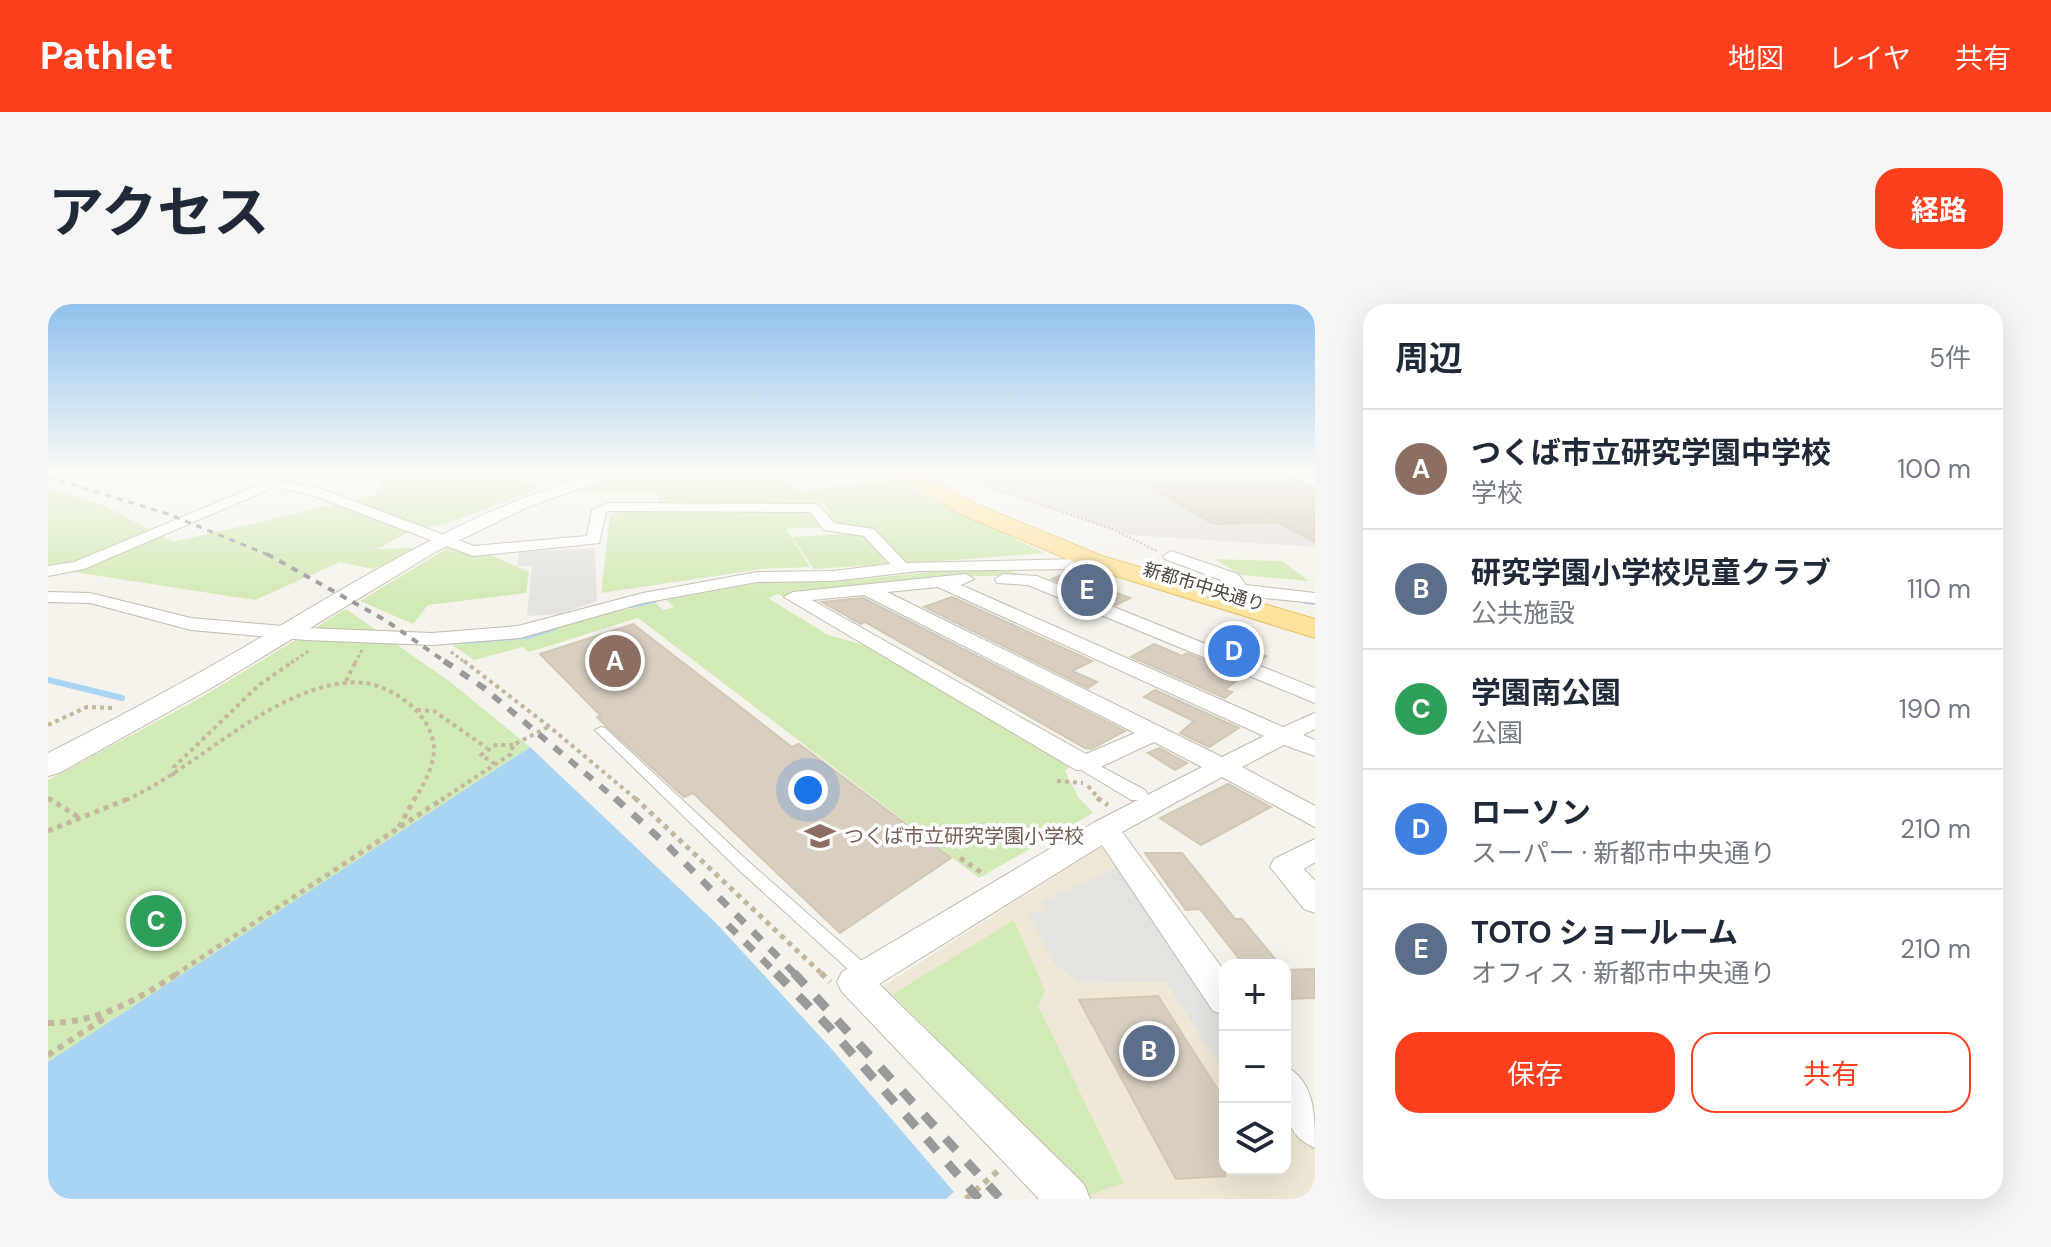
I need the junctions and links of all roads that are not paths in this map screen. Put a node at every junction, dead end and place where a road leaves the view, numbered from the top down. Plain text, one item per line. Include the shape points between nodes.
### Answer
1 (201, 514) edge
2 (378, 514) edge
3 (500, 514) edge
4 (598, 514) edge
5 (820, 514) edge
6 (979, 514) edge
7 (1000, 514) edge
8 (443, 540) junction
9 (1171, 556) road end
10 (1093, 561) junction
11 (902, 568) junction
12 (48, 571) edge
13 (941, 582) junction
14 (868, 590) junction
15 (1236, 593) junction
16 (48, 597) edge
17 (1315, 598) edge
18 (1315, 620) edge
19 (1315, 629) edge
20 (286, 633) junction
21 (1315, 696) edge
22 (1315, 720) edge
23 (601, 730) dead end
24 (1154, 733) junction
25 (1287, 735) junction
26 (1315, 749) edge
27 (48, 766) edge
28 (1223, 767) junction
29 (1086, 774) junction
30 (1138, 795) dead end
31 (1315, 818) edge
32 (1105, 829) junction
33 (1315, 849) edge
34 (1315, 901) edge
35 (852, 984) junction
36 (1219, 991) edge
37 (1291, 1094) edge
38 (1315, 1128) edge
39 (1069, 1199) edge

1 - 12 street via 78,566
2 - 8 street
3 - 8 street
4 - 8 street via 594,540 473,551
5 - 11 street via 829,527 869,532
6 - 10 main road, 新都市中央通り
7 - 15 main road, 新都市中央通り
8 - 20 street
9 - 15 street via 1232,578
10 - 11 street
10 - 19 main road, 新都市中央通り
11 - 20 street via 757,577 629,601 520,632 432,639
13 - 14 street
13 - 21 street via 1031,580
13 - 25 street
14 - 24 street
14 - 29 street via 793,597
15 - 17 street
15 - 18 main road, 新都市中央通り
16 - 20 street via 90,598 191,624
20 - 27 street
22 - 25 street
23 - 35 lane via 745,867
24 - 28 street
24 - 29 street
25 - 26 street
25 - 28 street
28 - 31 street
28 - 32 street
29 - 30 street
32 - 35 street
32 - 36 street
33 - 34 street via 1284,867
35 - 39 street
37 - 38 street

